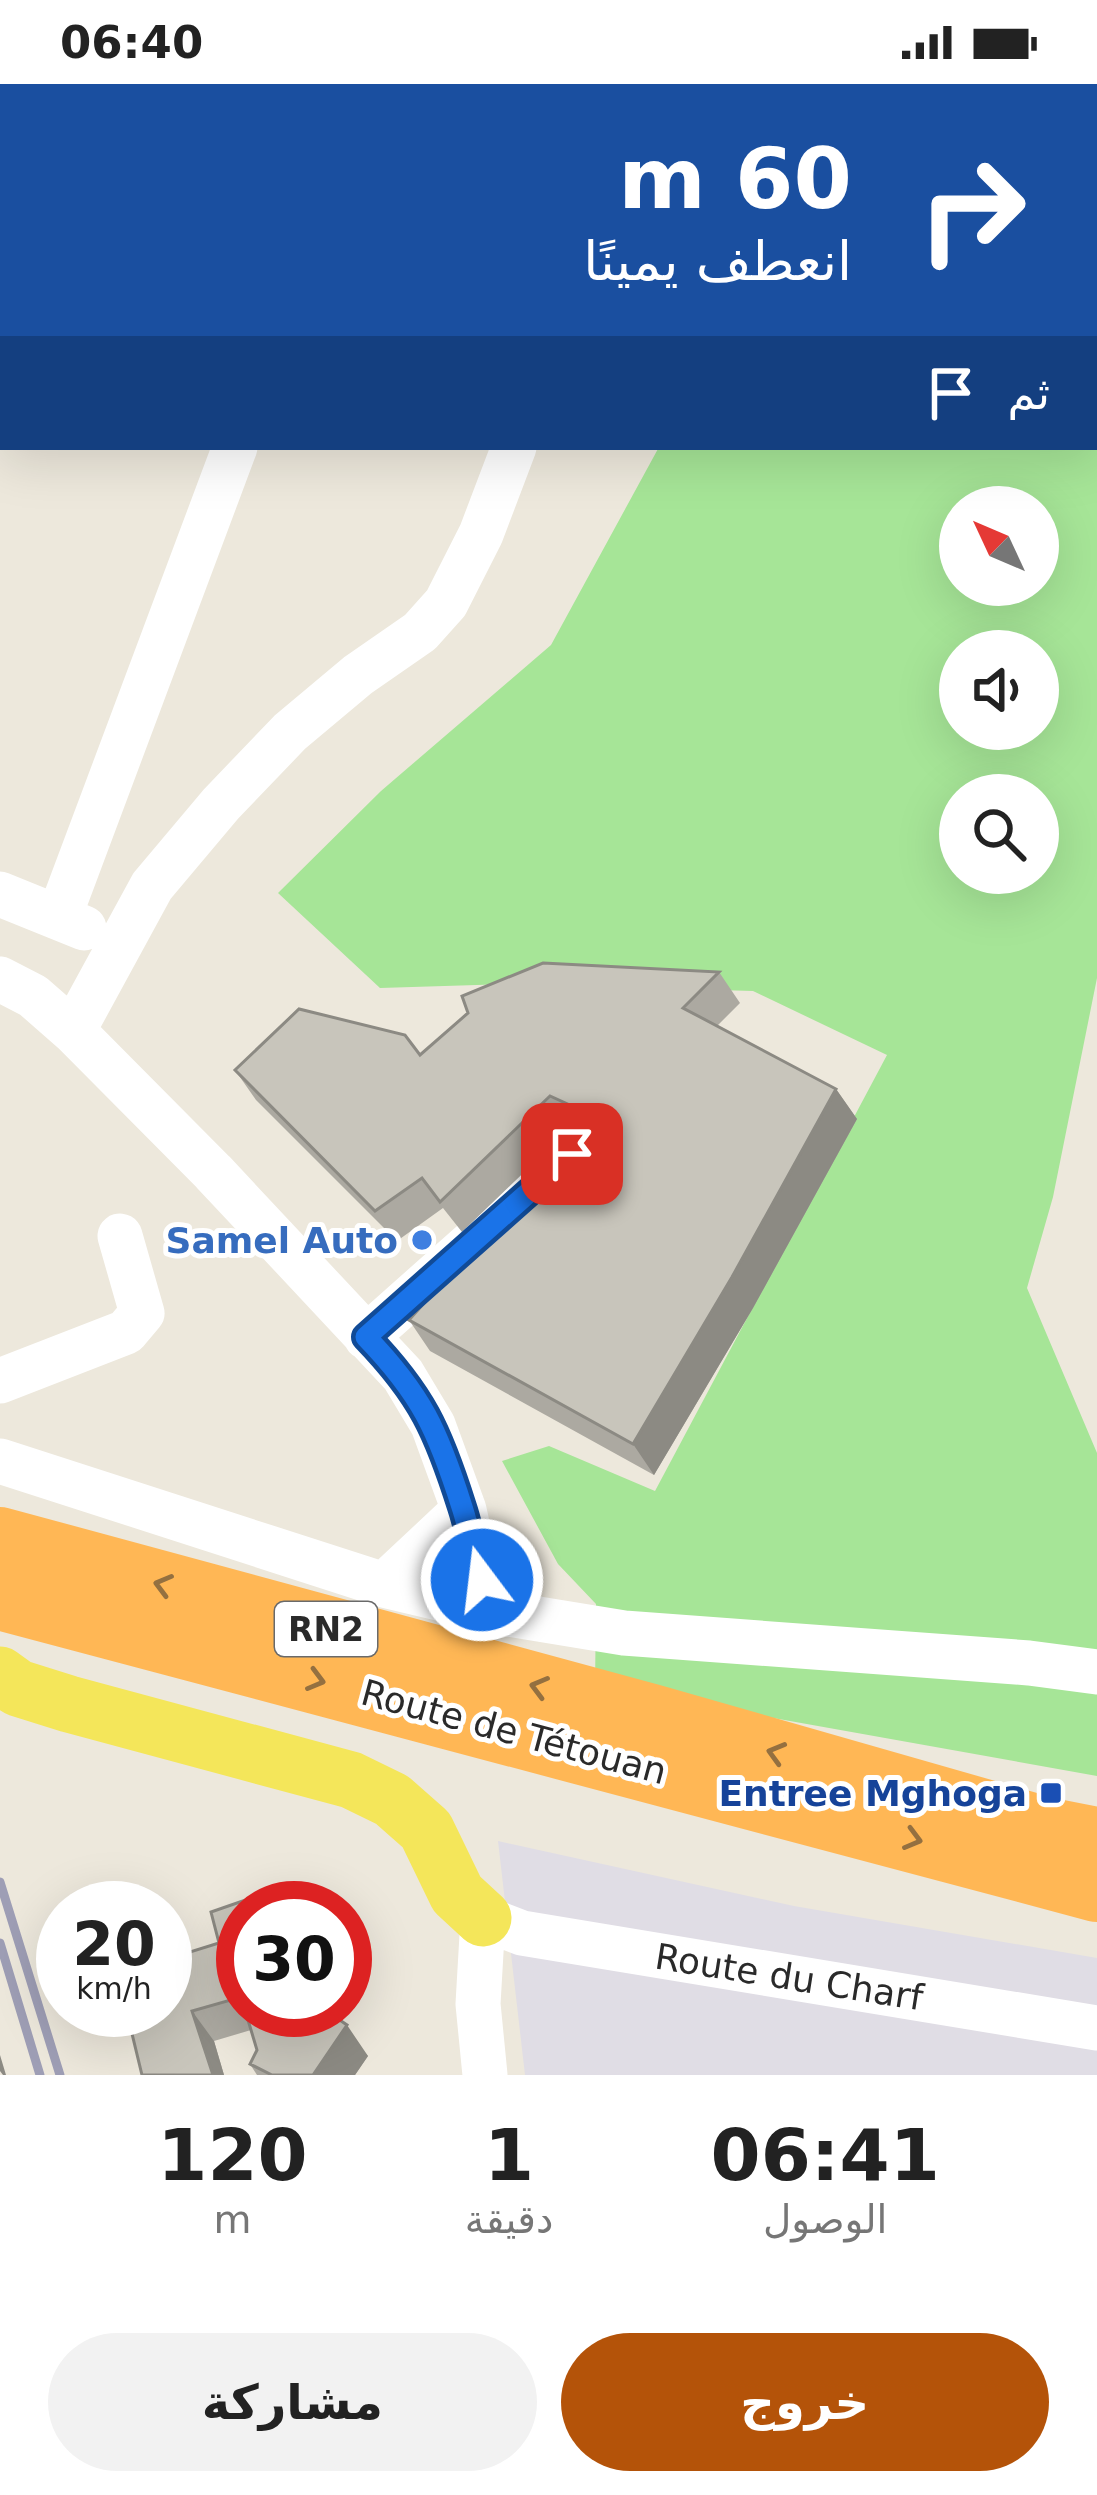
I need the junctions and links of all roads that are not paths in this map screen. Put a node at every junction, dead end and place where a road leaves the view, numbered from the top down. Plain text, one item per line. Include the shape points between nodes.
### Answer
1 (234, 450) edge
2 (513, 450) edge
3 (0, 894) edge
4 (59, 917) junction
5 (120, 944) junction
6 (0, 979) edge
7 (73, 1031) junction
8 (572, 1154) dead end
9 (120, 1236) dead end
10 (366, 1337) junction
11 (0, 1381) edge
12 (0, 1461) edge
13 (464, 1510) junction
14 (0, 1540) edge
15 (384, 1585) junction
16 (0, 1597) edge
17 (502, 1613) junction
18 (1097, 1672) edge
19 (0, 1675) edge
20 (645, 1741) junction
21 (1081, 1833) edge
22 (1097, 1889) edge
23 (483, 1918) junction
24 (1097, 2028) edge
25 (485, 2075) edge

1 - 4 street
2 - 5 street via 446,603 249,775 152,886
3 - 4 street
4 - 5 street
5 - 7 street
6 - 7 street
7 - 10 street
8 - 10 street
9 - 11 street via 142,1313 126,1332
10 - 13 street via 419,1397
12 - 15 street
13 - 15 street
13 - 17 street via 476,1564
20 -> 14 highway, Route de Tétouan / RN2
15 - 17 street
16 -> 20 highway, Route de Tétouan / RN2
17 - 18 street via 624,1633
19 - 23 main road via 18,1688 351,1780 392,1800 426,1830 457,1894
21 -> 20 highway, Route de Tétouan / RN2
20 -> 22 highway, Route de Tétouan / RN2
23 - 24 street, Route du Charf via 522,1933
23 - 25 street via 478,2004

